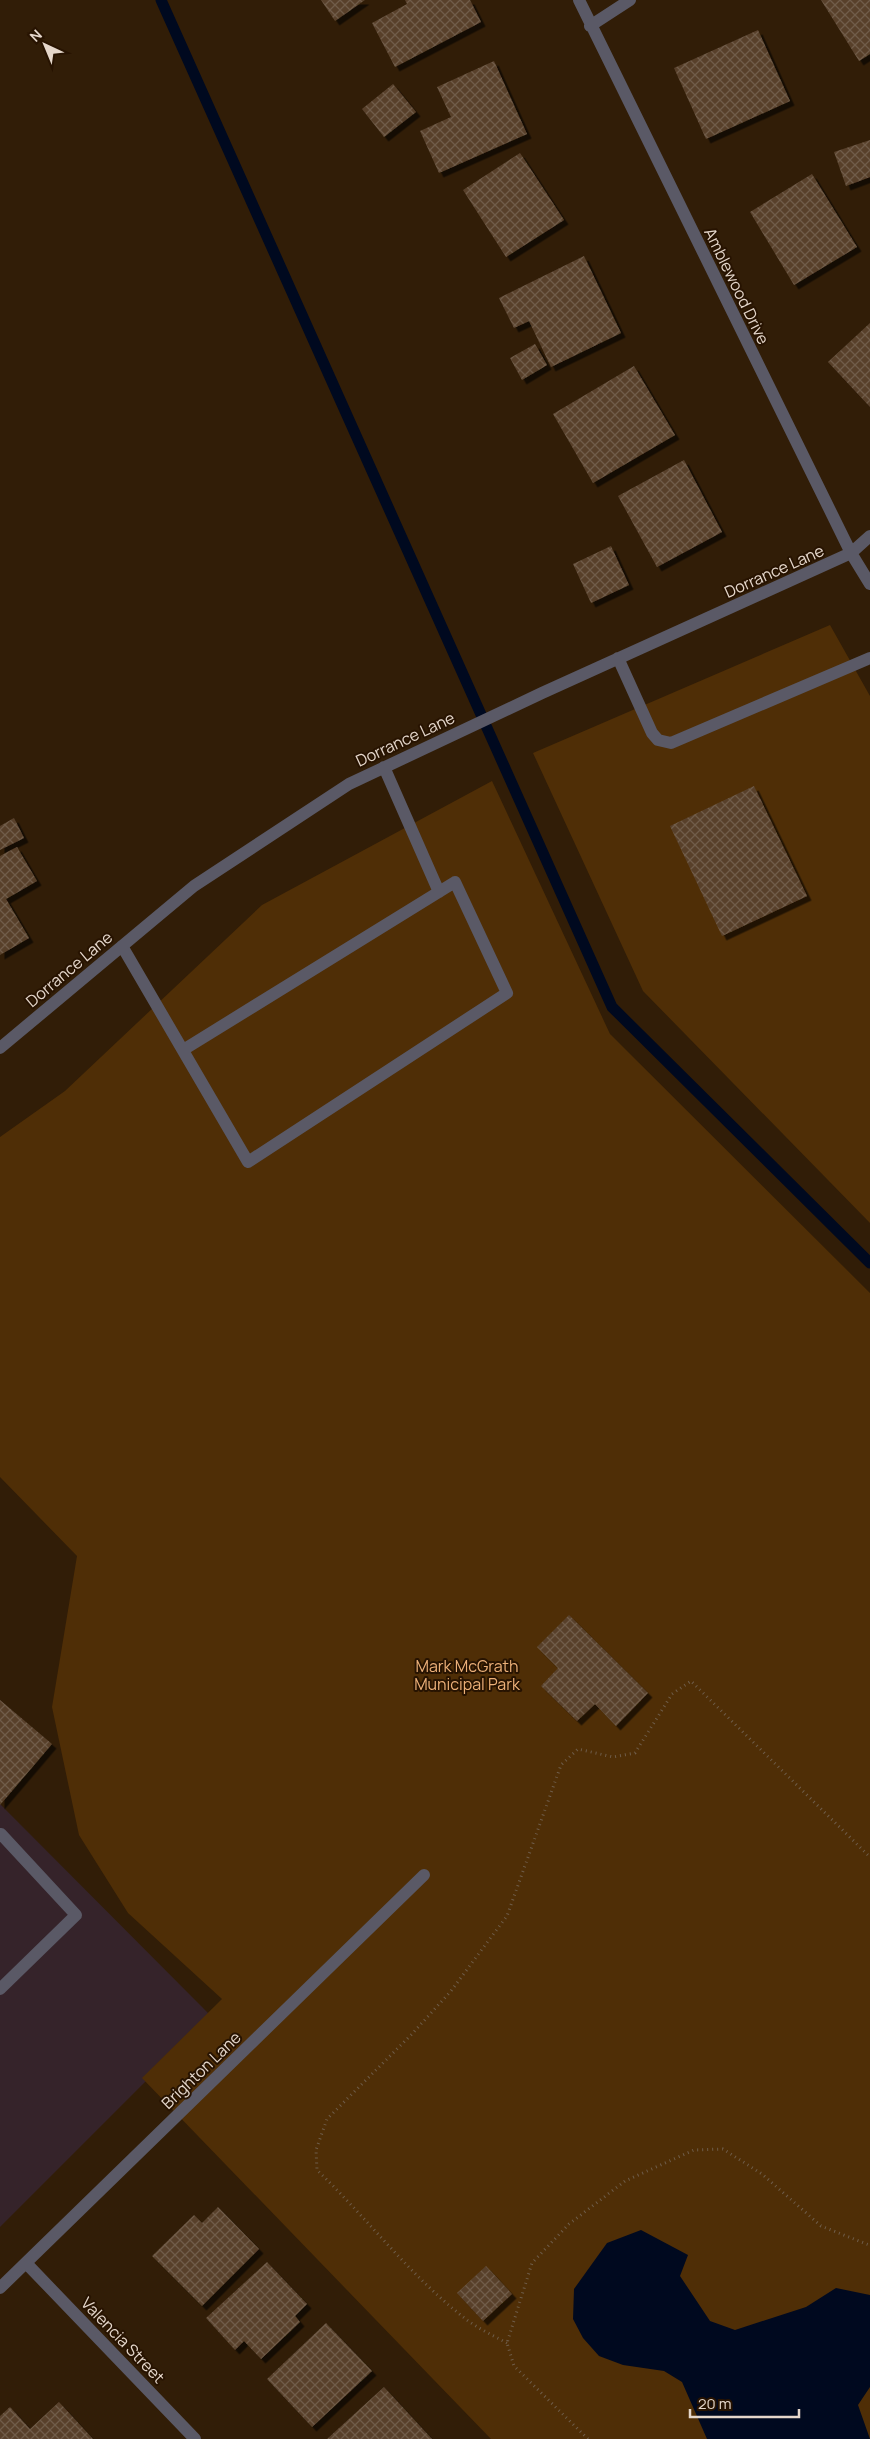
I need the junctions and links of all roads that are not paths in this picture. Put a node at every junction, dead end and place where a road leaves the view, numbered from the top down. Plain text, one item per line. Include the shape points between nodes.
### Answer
1 (579, 0) edge
2 (630, 0) edge
3 (590, 26) junction
4 (870, 536) edge
5 (851, 553) junction
6 (870, 584) edge
7 (618, 658) junction
8 (870, 658) edge
9 (384, 767) junction
10 (439, 892) junction
11 (122, 946) junction
12 (0, 1048) edge
13 (183, 1050) junction
14 (1, 1834) edge
15 (424, 1876) dead end
16 (0, 1990) edge
17 (26, 2263) junction
18 (0, 2288) edge
19 (195, 2439) edge

1 - 3 street, Amblewood Drive
2 - 3 street
3 - 5 street, Amblewood Drive
4 - 5 street, Dorrance Lane
5 - 6 street, Amblewood Drive
5 - 7 street, Dorrance Lane
7 - 8 street via 652,733 658,740 671,743
7 - 9 street, Dorrance Lane
9 - 10 street
9 - 11 street, Dorrance Lane via 349,784 194,886
10 - 13 street
10 - 13 street via 455,882 507,993 248,1162
11 - 12 street, Dorrance Lane
11 - 13 street
14 - 16 street via 76,1915
15 - 17 street, Brighton Lane
17 - 18 street, Brighton Lane
17 - 19 street, Valencia Street

